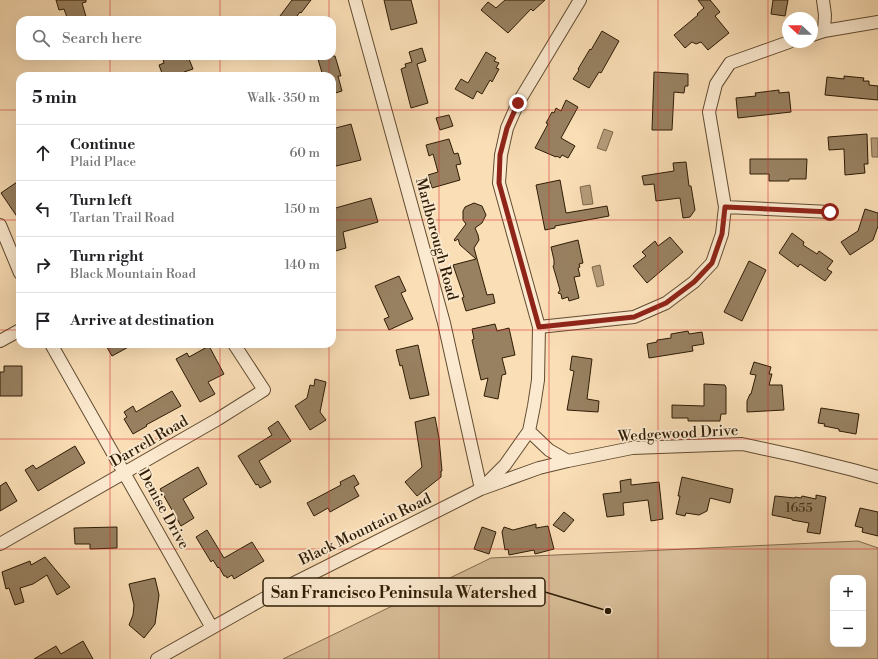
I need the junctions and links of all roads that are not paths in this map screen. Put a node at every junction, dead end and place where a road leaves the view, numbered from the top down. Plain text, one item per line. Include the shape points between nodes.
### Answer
1 (355, 0) edge
2 (580, 0) edge
3 (823, 0) edge
4 (878, 22) edge
5 (818, 33) edge
6 (782, 44) edge
7 (725, 207) junction
8 (830, 212) dead end
9 (0, 225) edge
10 (16, 263) edge
11 (539, 327) junction
12 (16, 332) edge
13 (0, 341) edge
14 (53, 348) edge
15 (237, 348) edge
16 (529, 431) junction
17 (568, 461) junction
18 (125, 473) junction
19 (878, 477) edge
20 (481, 489) junction
21 (0, 544) edge
22 (212, 628) junction
23 (157, 659) edge

1 - 20 street, Marlborough Road via 444,324
2 - 11 street, Black Mountain Road via 518,103 507,128 500,155 499,183
3 - 5 street via 825,15
4 - 5 street
6 - 7 street via 730,63 716,84 709,112
7 - 8 street
7 - 11 street via 722,234 712,263 694,282 666,303 634,317
9 - 10 street
11 - 16 street, Black Mountain Road via 538,380
12 - 13 street
14 - 18 street, Denise Drive
15 - 18 street, Darrell Road via 264,390
16 - 17 street via 549,450
16 - 20 street, Black Mountain Road via 505,465
17 - 19 street, Wedgewood Drive via 632,448 742,444
17 - 20 street, Wedgewood Drive via 539,468
18 - 21 street, Darrell Road
18 - 22 street, Denise Drive
20 - 22 street, Black Mountain Road via 291,584
22 - 23 street, Black Mountain Road

